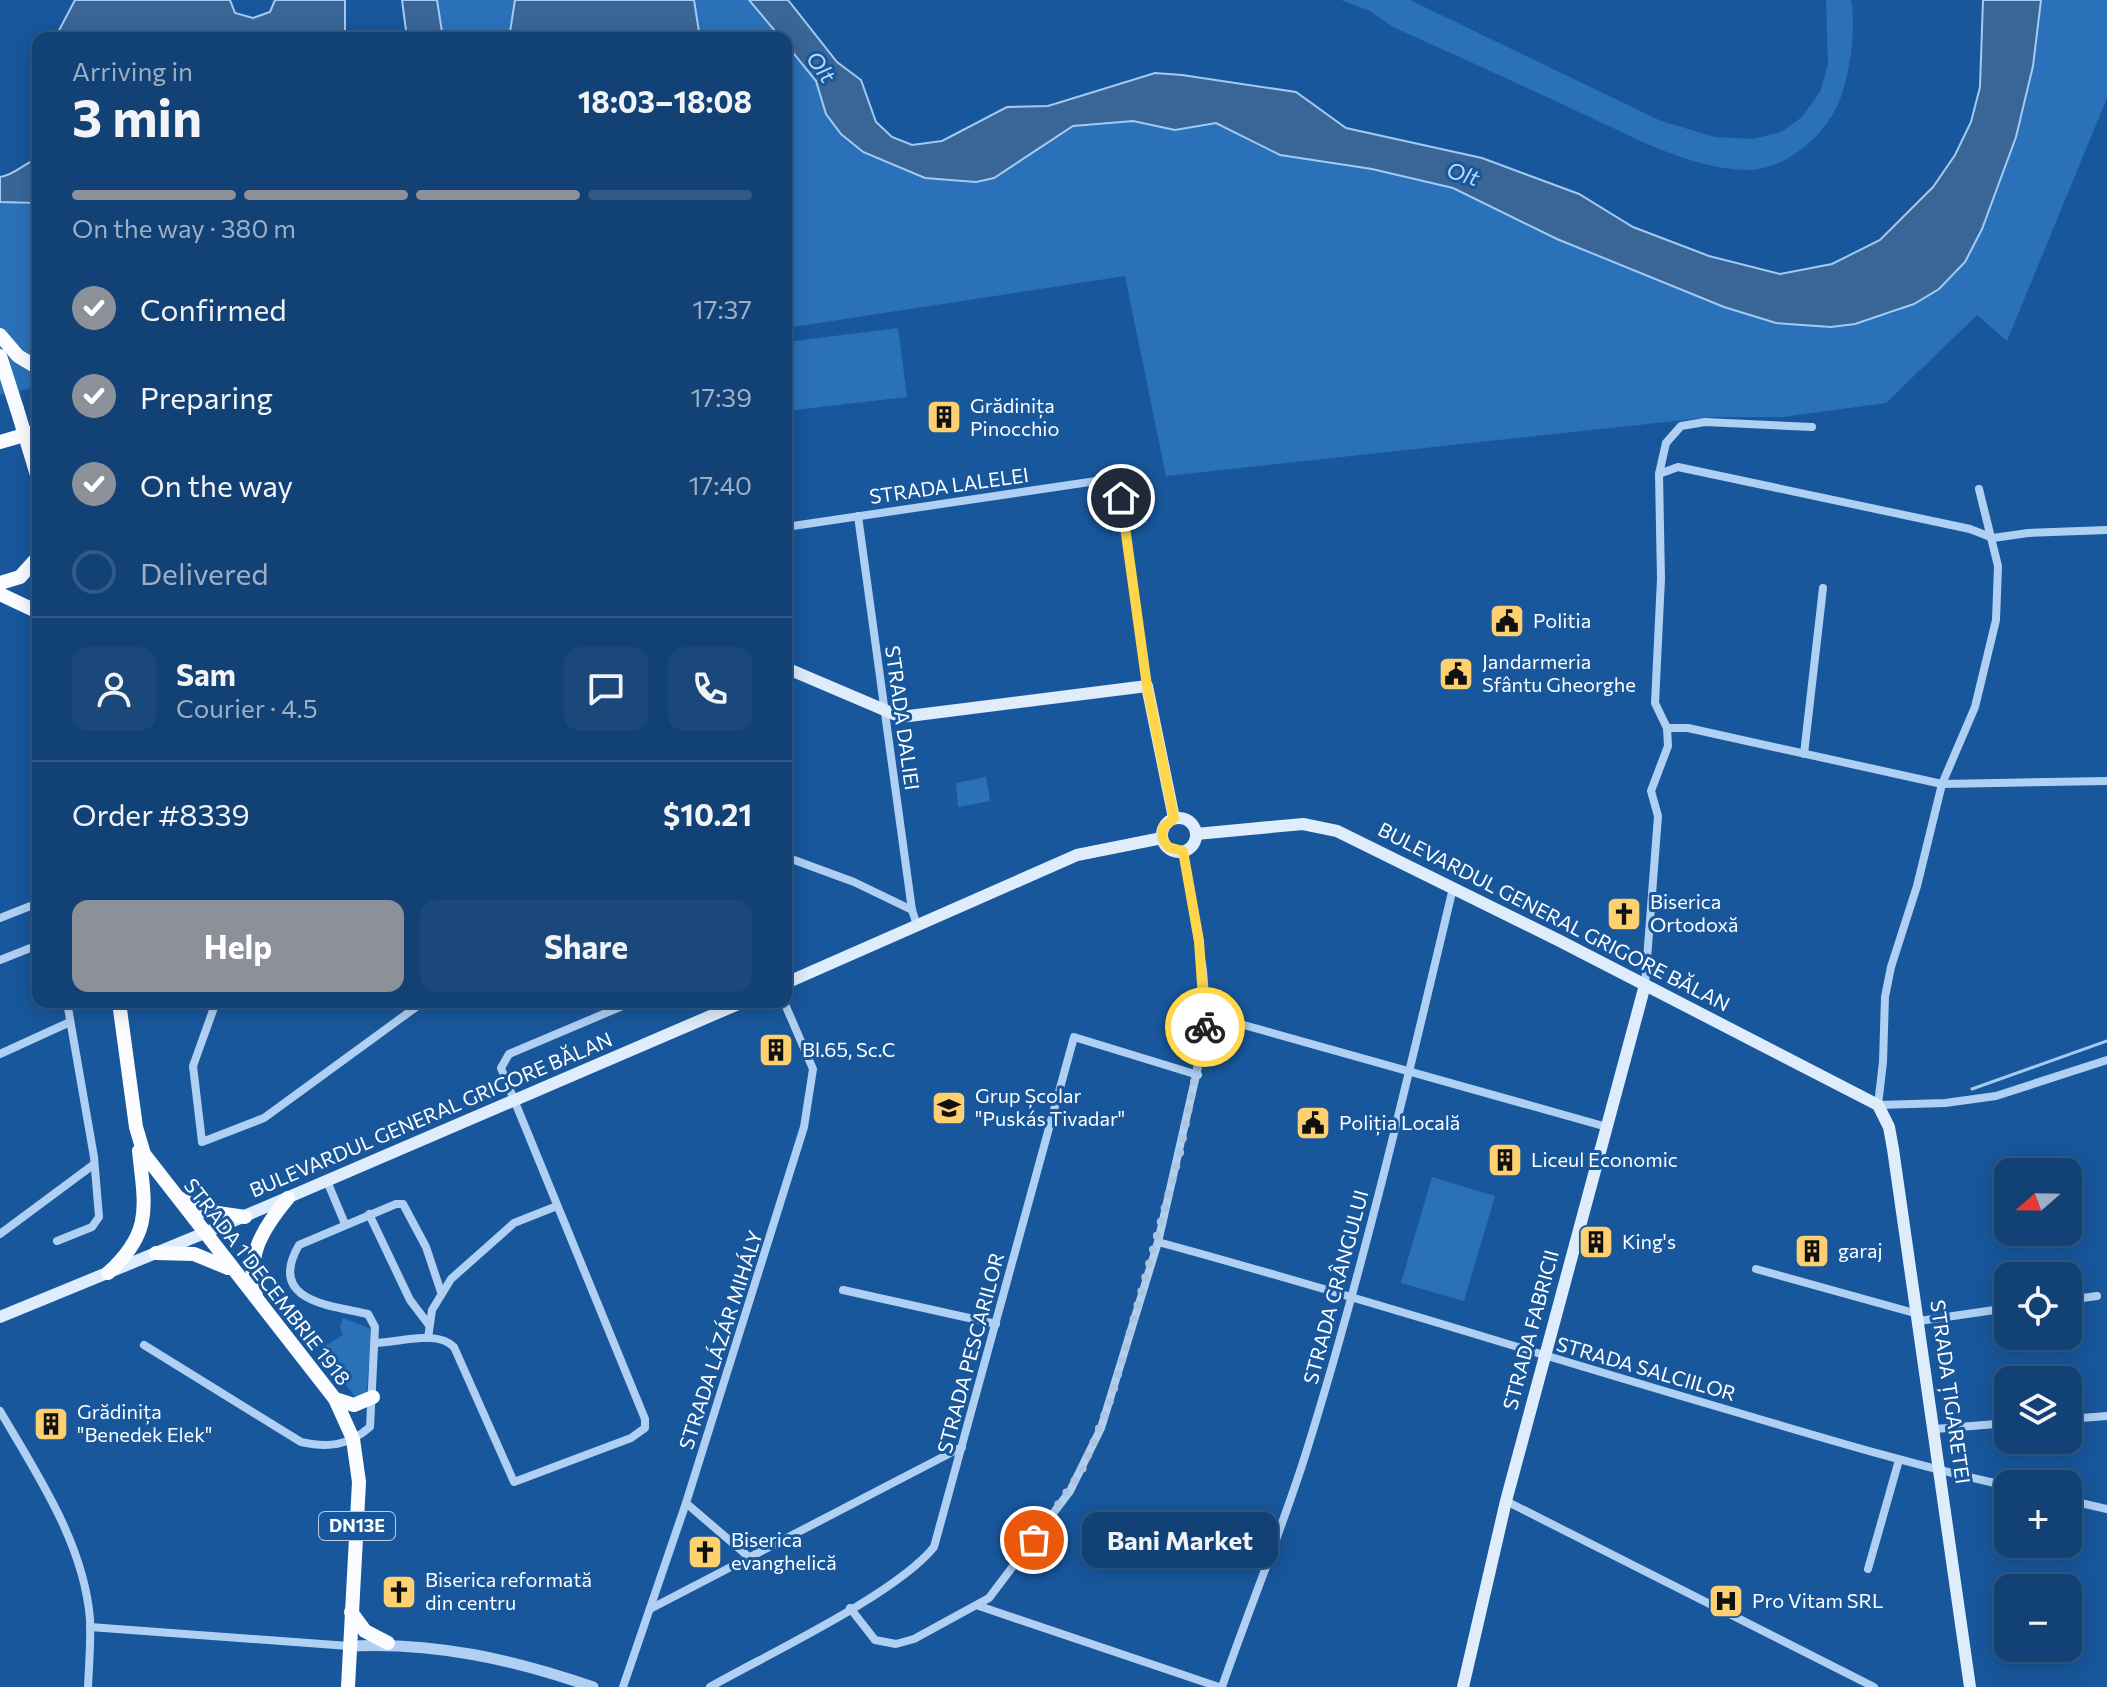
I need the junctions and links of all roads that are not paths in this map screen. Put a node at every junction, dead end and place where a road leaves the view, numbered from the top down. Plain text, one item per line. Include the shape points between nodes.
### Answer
1 (0, 335) edge
2 (0, 356) edge
3 (32, 364) edge
4 (1812, 427) dead end
5 (32, 433) edge
6 (0, 442) edge
7 (32, 458) edge
8 (1659, 474) junction
9 (1979, 489) dead end
10 (858, 516) junction
11 (792, 526) edge
12 (2107, 530) edge
13 (1993, 538) junction
14 (32, 564) edge
15 (0, 583) edge
16 (1823, 588) dead end
17 (0, 594) edge
18 (32, 609) edge
19 (792, 671) edge
20 (1147, 686) junction
21 (885, 710) junction
22 (1667, 728) junction
23 (1804, 754) junction
24 (2107, 781) edge
25 (1942, 784) junction
26 (1174, 818) junction
27 (1196, 834) junction
28 (1162, 838) junction
29 (1183, 851) junction
30 (792, 859) edge
31 (1453, 888) junction
32 (32, 905) edge
33 (912, 910) junction
34 (0, 918) edge
35 (917, 925) junction
36 (32, 947) edge
37 (0, 960) edge
38 (792, 980) edge
39 (1645, 985) junction
40 (68, 1008) edge
41 (120, 1008) edge
42 (214, 1008) edge
43 (415, 1008) edge
44 (618, 1008) edge
45 (729, 1008) edge
46 (787, 1008) edge
47 (1206, 1009) junction
48 (70, 1022) junction
49 (1233, 1022) junction
50 (1205, 1026) junction
51 (0, 1054) edge
52 (2107, 1060) edge
53 (1411, 1072) junction
54 (1198, 1075) junction
55 (513, 1103) junction
56 (1878, 1105) junction
57 (136, 1127) junction
58 (1607, 1127) junction
59 (90, 1167) junction
60 (327, 1181) junction
61 (173, 1195) junction
62 (288, 1198) junction
63 (557, 1206) junction
64 (369, 1214) junction
65 (245, 1217) junction
66 (345, 1224) junction
67 (0, 1234) edge
68 (204, 1234) junction
69 (57, 1241) dead end
70 (1158, 1242) junction
71 (156, 1253) junction
72 (1756, 1269) dead end
73 (108, 1273) junction
74 (237, 1274) junction
75 (843, 1290) dead end
76 (441, 1292) junction
77 (1350, 1294) junction
78 (2097, 1296) dead end
79 (2082, 1298) edge
80 (258, 1300) junction
81 (1994, 1309) edge
82 (0, 1317) edge
83 (1918, 1317) junction
84 (996, 1324) junction
85 (429, 1325) junction
86 (428, 1338) junction
87 (375, 1343) junction
88 (144, 1345) dead end
89 (1544, 1356) junction
90 (373, 1397) junction
91 (335, 1399) junction
92 (0, 1411) edge
93 (2107, 1416) edge
94 (2082, 1418) edge
95 (3, 1422) edge
96 (1994, 1424) edge
97 (1935, 1429) junction
98 (353, 1439) junction
99 (962, 1447) junction
100 (1899, 1460) junction
101 (1942, 1472) junction
102 (1994, 1483) edge
103 (1506, 1501) junction
104 (686, 1503) junction
105 (2082, 1503) edge
106 (2107, 1509) edge
107 (750, 1558) junction
108 (1868, 1569) dead end
109 (979, 1606) junction
110 (850, 1608) junction
111 (649, 1609) junction
112 (351, 1612) junction
113 (90, 1627) junction
114 (388, 1643) junction
115 (349, 1646) junction
116 (88, 1687) edge
117 (348, 1687) edge
118 (593, 1687) edge
119 (623, 1687) edge
120 (710, 1687) edge
121 (1221, 1687) edge
122 (1463, 1687) edge
123 (1874, 1687) edge
124 (1970, 1687) edge

1 - 3 main road
2 - 7 main road, bridge
4 - 8 street via 1705,422 1681,426 1666,443
5 - 6 main road
8 - 13 street via 1678,467 1748,480
8 - 22 street via 1655,703
9 - 13 street
10 - 11 street, STRADA LALELEI
10 - 20 street, STRADA LALELEI via 1103,480 1115,485
10 - 21 street, STRADA DALIEI
12 - 13 street
13 - 25 street via 1996,620 1975,707
14 - 15 main road via 20,577
16 - 23 street
17 - 18 main road
19 - 21 main road
20 - 21 main road via 912,717
20 - 26 main road
21 - 33 street, STRADA DALIEI
22 - 23 street
22 - 39 street via 1664,766 1651,791 1658,829
23 - 25 street
24 - 25 street
25 - 56 street via 1885,997
26 - 27 main road via 1189,821
26 - 28 main road via 1163,828
27 - 29 main road via 1193,845
27 - 31 main road, BULEVARDUL GENERAL GRIGORE BĂLAN via 1289,824 1326,827
28 - 29 main road via 1168,847
28 - 35 main road via 1077,855
29 - 47 street
30 - 33 street
31 - 39 main road, BULEVARDUL GENERAL GRIGORE BĂLAN
31 - 53 street, STRADA CRÂNGULUI
32 - 34 street
33 - 35 street, STRADA DALIEI
35 - 38 main road
36 - 37 street
39 - 56 main road, BULEVARDUL GENERAL GRIGORE BĂLAN
39 - 58 main road, STRADA FABRICII
40 - 48 street
41 - 57 main road, STRADA 1 DECEMBRIE 1918 / DN13E
42 - 43 street via 193,1066 202,1142 264,1118
44 - 55 street via 509,1054 501,1068
45 - 55 main road, BULEVARDUL GENERAL GRIGORE BĂLAN
46 - 104 street, STRADA LÁZÁR MIHÁLY via 810,1058 811,1099
47 - 49 street
47 - 50 street
48 - 51 street
48 - 59 street
49 - 50 street
49 - 53 street
50 - 54 street
52 - 56 street via 1996,1096
53 - 58 street
53 - 77 street, STRADA CRÂNGULUI
54 - 70 street
54 - 84 street, STRADA PESCARILOR via 1074,1037
55 - 60 main road, BULEVARDUL GENERAL GRIGORE BĂLAN
55 - 63 street
56 - 83 main road, STRADA ȚIGARETEI via 1891,1138
57 - 61 main road, STRADA 1 DECEMBRIE 1918 / DN13E via 144,1154
57 - 73 main road via 144,1221 131,1251
58 - 89 main road, STRADA FABRICII
59 - 67 street
59 - 69 street via 99,1217 92,1227
60 - 62 main road, BULEVARDUL GENERAL GRIGORE BĂLAN
60 - 66 street
61 - 65 main road via 204,1211
61 - 68 main road, STRADA 1 DECEMBRIE 1918 / DN13E
62 - 65 main road, BULEVARDUL GENERAL GRIGORE BĂLAN
62 - 80 main road via 254,1250
63 - 76 street via 514,1223
63 - 86 street via 645,1419 640,1434 511,1481 454,1347 443,1338
64 - 66 street
64 - 76 street via 396,1204 407,1208
64 - 85 street via 410,1300
65 - 68 main road, BULEVARDUL GENERAL GRIGORE BĂLAN
66 - 87 street via 299,1245 293,1255 293,1278 301,1293 320,1306 368,1314
68 - 71 main road, BULEVARDUL GENERAL GRIGORE BĂLAN
68 - 74 main road, STRADA 1 DECEMBRIE 1918 / DN13E
70 - 77 street, STRADA SALCIILOR
70 - 109 street via 1092,1450 1061,1503 998,1589
71 - 73 main road, BULEVARDUL GENERAL GRIGORE BĂLAN
71 - 74 main road via 204,1256
72 - 83 street
73 - 82 main road, BULEVARDUL GENERAL GRIGORE BĂLAN
74 - 80 main road, STRADA 1 DECEMBRIE 1918 / DN13E
75 - 84 street
76 - 85 street
77 - 89 street, STRADA SALCIILOR
77 - 121 street, STRADA CRÂNGULUI via 1306,1453
78 - 79 street
80 - 91 main road, STRADA 1 DECEMBRIE 1918 / DN13E
81 - 83 street
83 - 97 main road, STRADA ȚIGARETEI
84 - 99 street, STRADA PESCARILOR
85 - 86 street
86 - 87 street
87 - 90 street
88 - 98 street via 301,1442 328,1447
89 - 100 street, STRADA SALCIILOR
89 - 103 main road, STRADA FABRICII
90 - 91 main road via 354,1405
90 - 98 street via 370,1427
91 - 98 main road, STRADA 1 DECEMBRIE 1918 / DN13E
92 - 95 street
93 - 94 street
95 - 113 street via 63,1525 83,1582
96 - 97 street
97 - 101 main road, STRADA ȚIGARETEI
98 - 112 main road, STRADA 1 DECEMBRIE 1918 / DN13E via 359,1482
99 - 107 street
99 - 110 street, STRADA PESCARILOR via 934,1547
100 - 101 street, STRADA SALCIILOR
100 - 108 street
101 - 102 street, STRADA SALCIILOR
101 - 124 main road, STRADA ȚIGARETEI
103 - 122 main road, STRADA FABRICII
103 - 123 street
104 - 107 street
104 - 111 street, STRADA LÁZÁR MIHÁLY
105 - 106 street
107 - 111 street
109 - 110 street via 896,1644 875,1640
109 - 121 street
110 - 120 street, STRADA PESCARILOR
111 - 119 street, STRADA LÁZÁR MIHÁLY
112 - 114 main road via 365,1631
112 - 115 main road, STRADA 1 DECEMBRIE 1918 / DN13E
113 - 115 street
113 - 116 street
114 - 115 street
114 - 118 street via 484,1654
115 - 117 main road, STRADA 1 DECEMBRIE 1918 / DN13E

